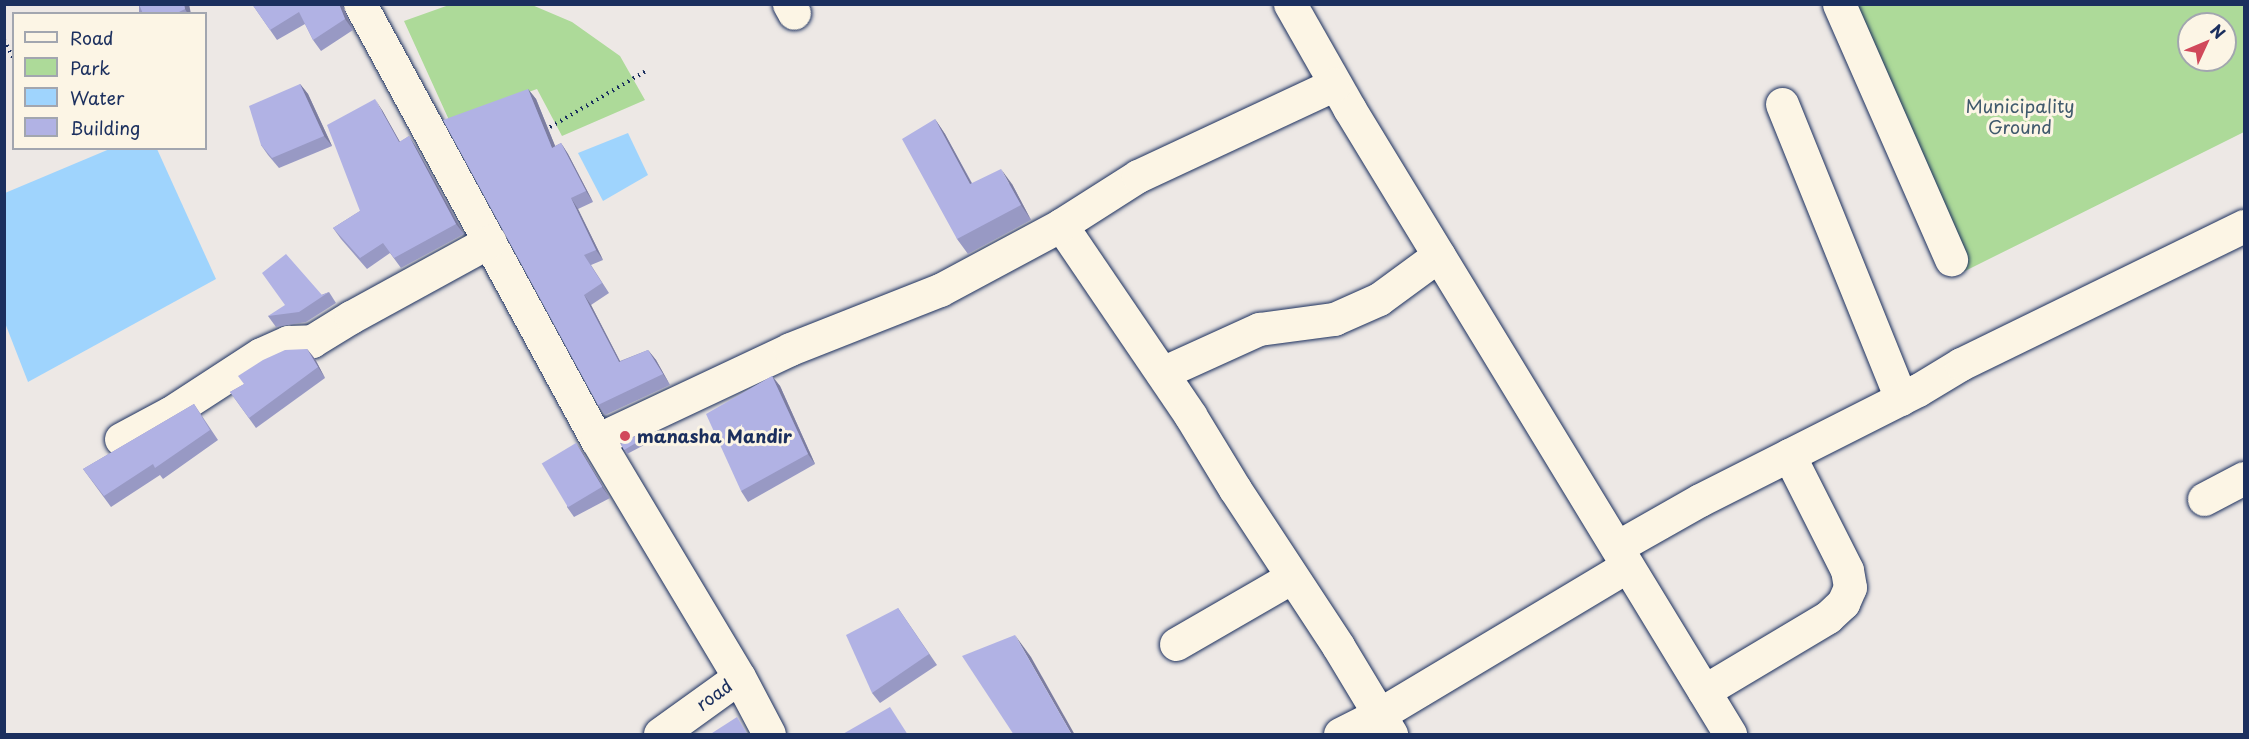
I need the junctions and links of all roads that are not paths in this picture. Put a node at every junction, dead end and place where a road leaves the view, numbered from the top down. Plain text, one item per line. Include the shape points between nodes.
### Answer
1 (360, 4) edge
2 (1290, 4) edge
3 (1839, 4) edge
4 (1335, 84) junction
5 (1782, 104) dead end
6 (1061, 225) junction
7 (2244, 226) edge
8 (490, 241) junction
9 (1439, 255) junction
10 (1951, 259) dead end
11 (1162, 373) junction
12 (1901, 399) junction
13 (121, 439) dead end
14 (597, 440) junction
15 (1789, 456) junction
16 (2244, 478) edge
17 (2204, 499) dead end
18 (1622, 557) junction
19 (1292, 577) junction
20 (1176, 644) dead end
21 (739, 677) junction
22 (1704, 691) junction
23 (1385, 724) edge
24 (660, 735) edge
25 (769, 735) edge
26 (1340, 735) edge
27 (1730, 735) edge

1 - 8 street
2 - 4 street
3 - 10 street
4 - 6 street via 1138,176
4 - 9 street
5 - 12 street
6 - 11 street
6 - 14 street via 940,290 790,349
7 - 12 street via 1961,364
8 - 13 street via 312,341 288,342 261,354 170,413
8 - 14 street
9 - 11 street via 1379,299 1334,319 1259,329
9 - 18 street
11 - 19 street
12 - 15 street
14 - 21 street
15 - 18 street via 1700,500
15 - 22 street via 1847,570 1850,587 1843,603 1828,617
16 - 17 street
18 - 22 street
18 - 23 street
19 - 20 street
19 - 23 street
21 - 24 street, road
21 - 25 street
22 - 27 street
23 - 26 street

